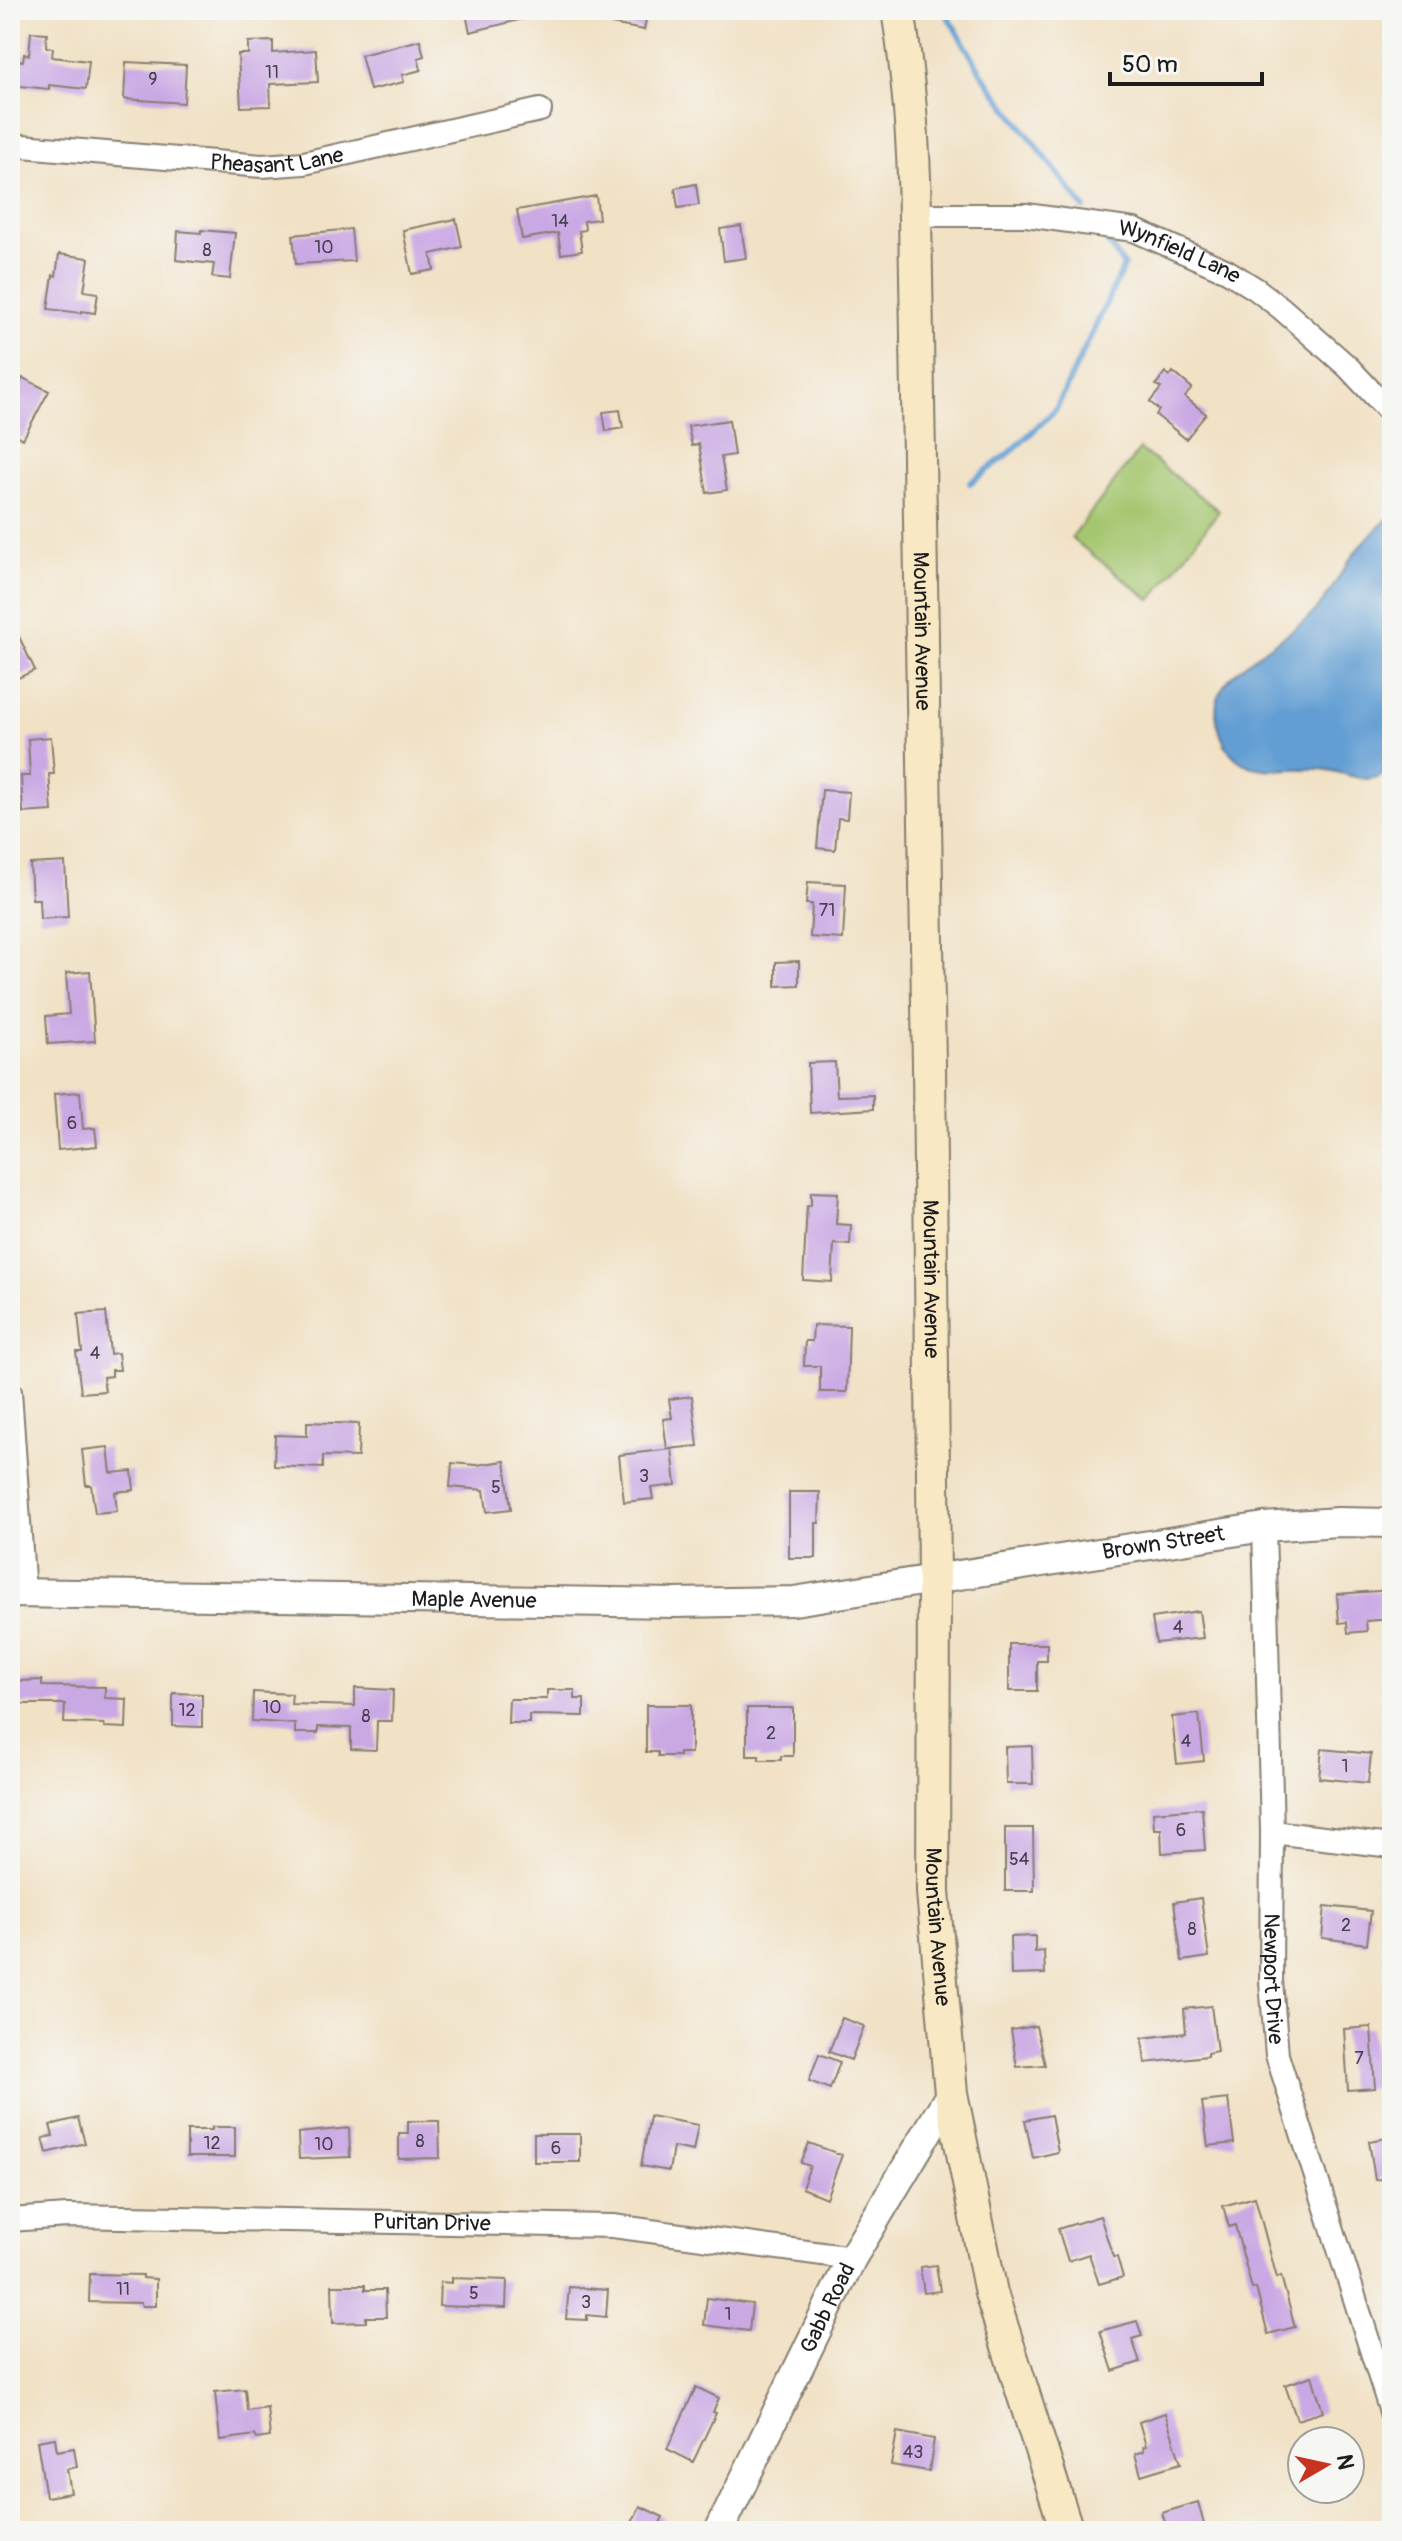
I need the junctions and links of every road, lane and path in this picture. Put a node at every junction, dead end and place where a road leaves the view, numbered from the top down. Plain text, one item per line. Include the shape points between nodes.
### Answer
1 (898, 10) edge
2 (540, 110) dead end
3 (10, 147) edge
4 (915, 215) junction
5 (1392, 414) edge
6 (10, 1392) edge
7 (1392, 1523) edge
8 (1264, 1527) junction
9 (934, 1579) junction
10 (17, 1593) edge
11 (1272, 1832) junction
12 (1392, 1846) edge
13 (951, 2093) junction
14 (10, 2220) edge
15 (852, 2258) junction
16 (1392, 2415) edge
17 (719, 2531) edge
18 (1067, 2531) edge

1 - 4 main road, Mountain Avenue via 907,64
2 - 3 street, Pheasant Lane via 304,163 262,166
4 - 5 street, Wynfield Lane via 1026,215 1134,230 1256,289 1348,367
4 - 9 main road, Mountain Avenue
6 - 10 street
7 - 8 street, Brown Street
8 - 9 street, Brown Street
8 - 11 street, Newport Drive
9 - 10 street, Maple Avenue via 794,1601 675,1603
9 - 13 main road, Mountain Avenue via 933,1892
11 - 12 street
11 - 16 street, Newport Drive via 1271,1981 1277,2055
13 - 15 street, Gabb Road
13 - 18 main road, Mountain Avenue via 991,2293
14 - 15 street, Puritan Drive via 67,2216 613,2226
15 - 17 street, Gabb Road

